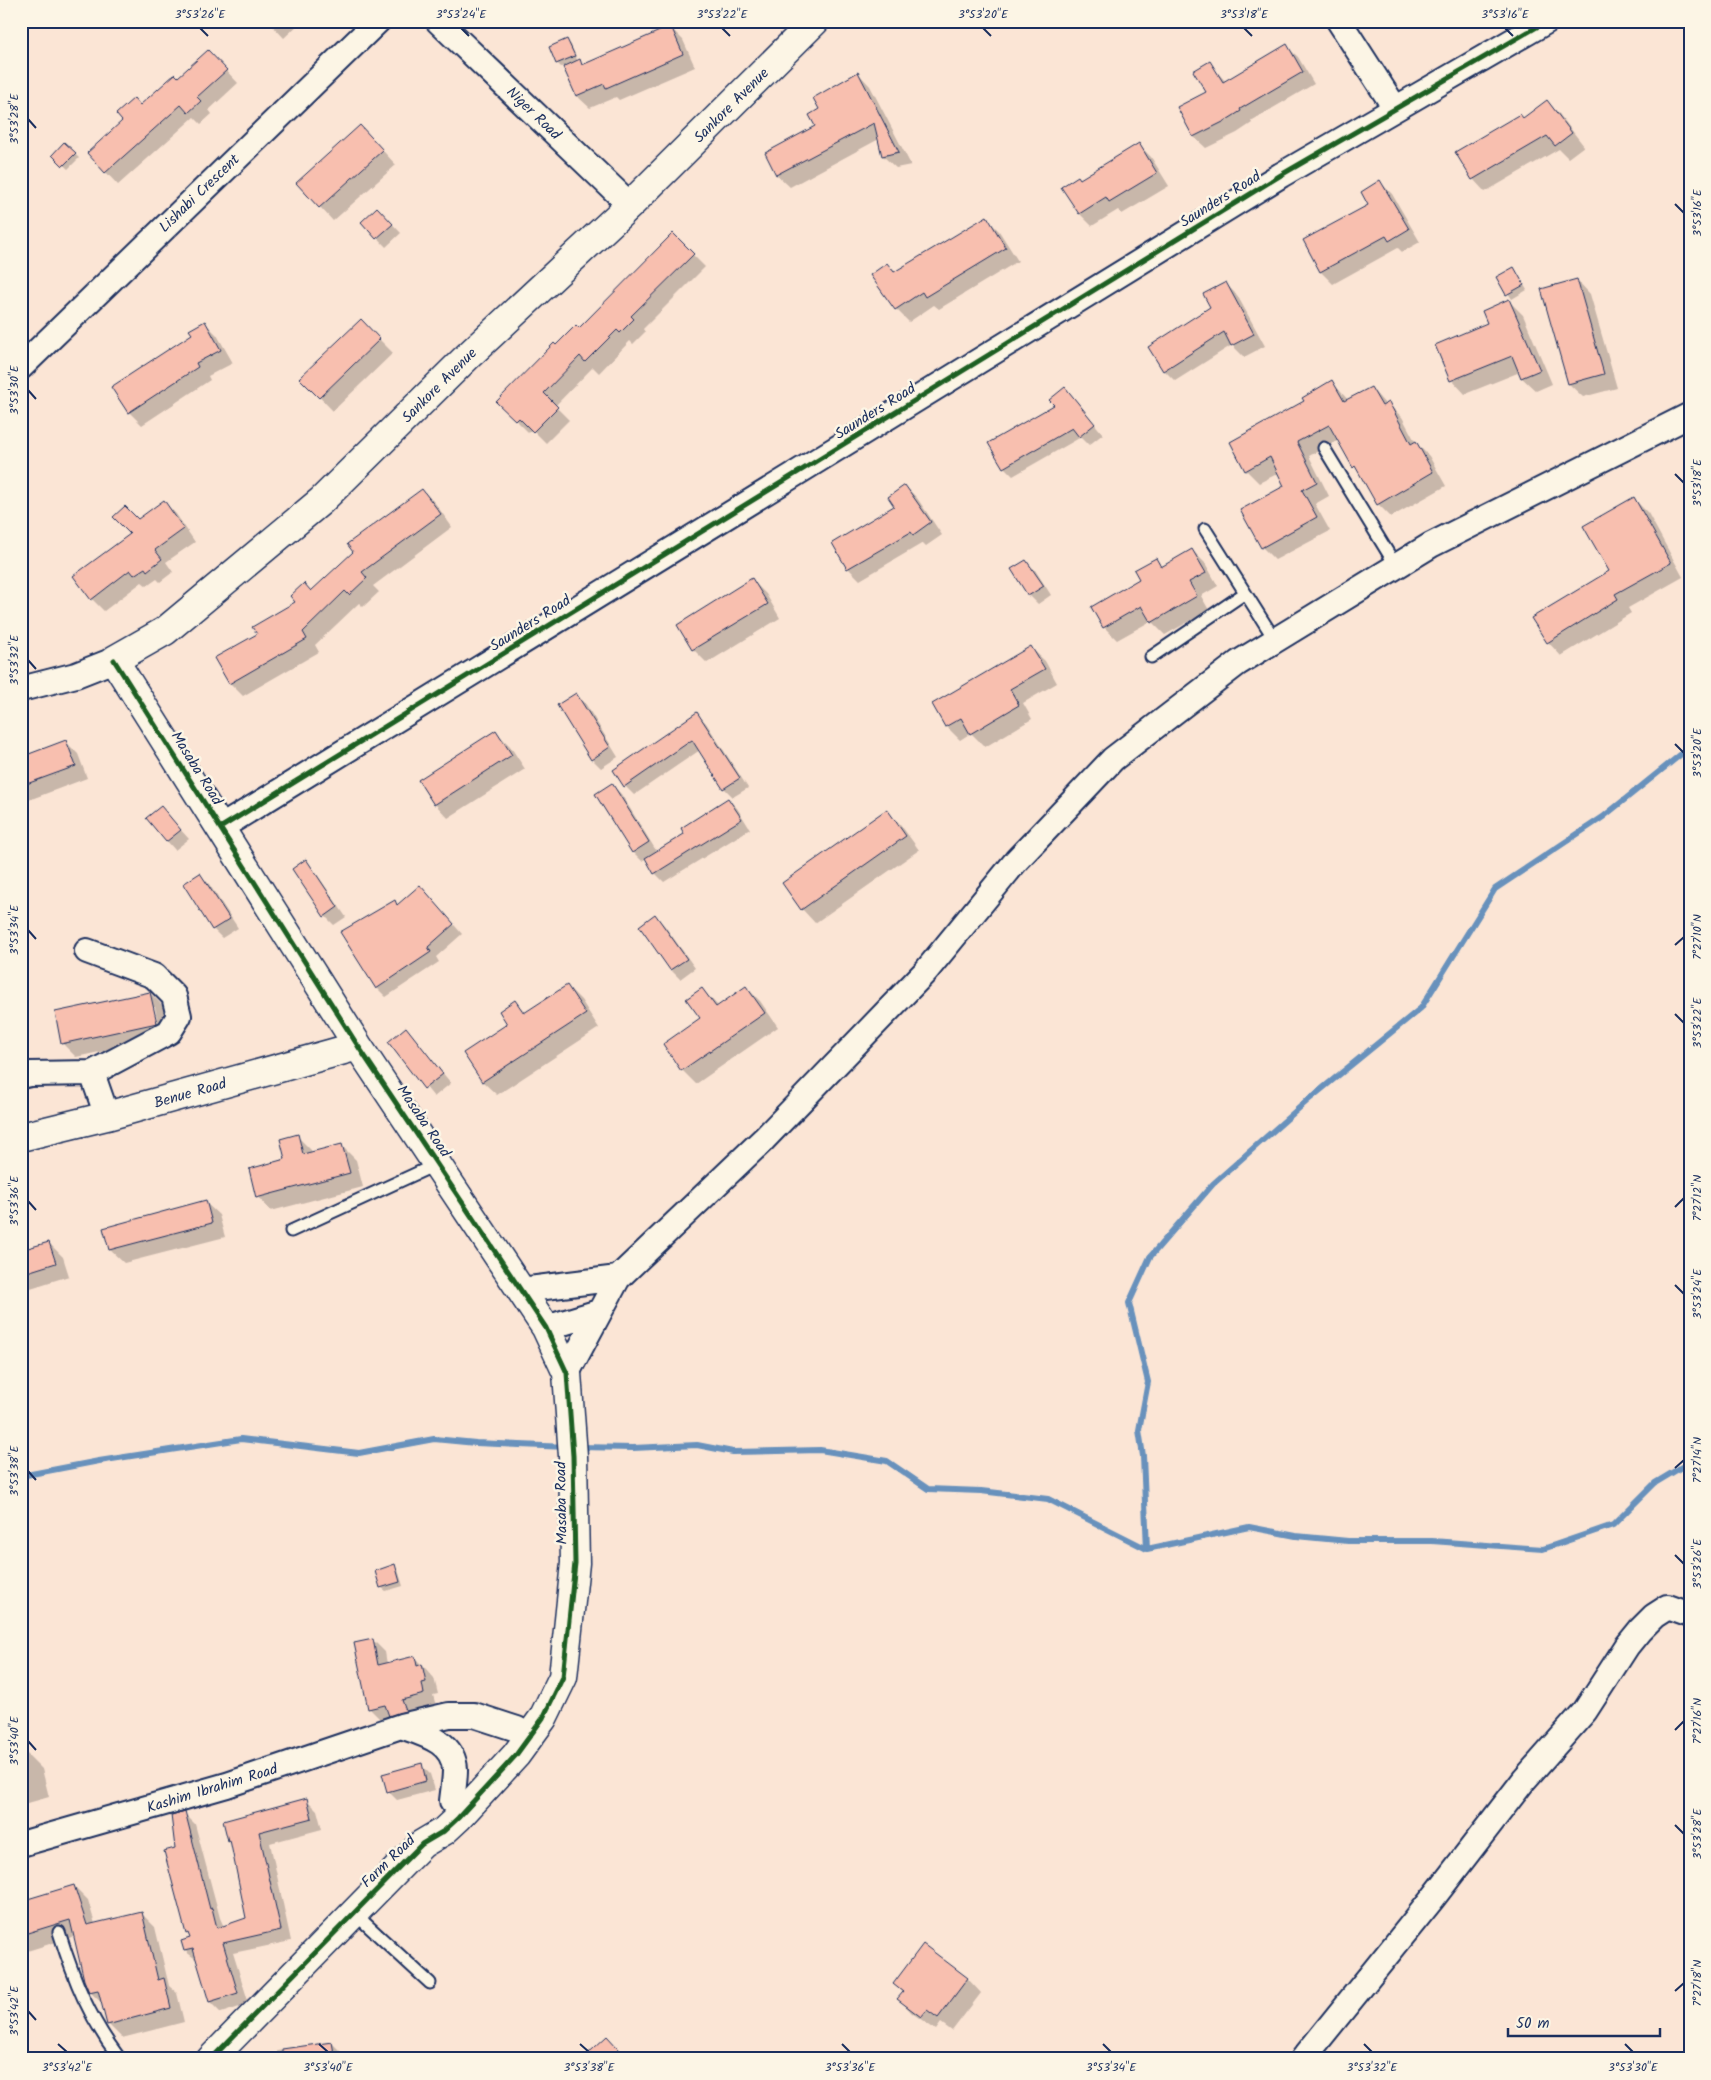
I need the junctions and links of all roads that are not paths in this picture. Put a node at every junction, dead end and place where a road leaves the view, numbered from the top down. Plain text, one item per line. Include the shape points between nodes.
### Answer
1 (378, 21) edge
2 (438, 21) edge
3 (815, 21) edge
4 (1339, 21) edge
5 (1546, 21) edge
6 (1395, 108) junction
7 (630, 205) junction
8 (21, 367) edge
9 (1690, 415) edge
10 (1324, 448) dead end
11 (1205, 529) dead end
12 (1396, 566) junction
13 (1245, 593) junction
14 (1275, 640) junction
15 (1151, 657) dead end
16 (114, 660) junction
17 (21, 689) edge
18 (220, 828) junction
19 (87, 951) dead end
20 (358, 1046) junction
21 (92, 1072) junction
22 (21, 1076) edge
23 (107, 1116) junction
24 (21, 1137) edge
25 (437, 1164) junction
26 (291, 1231) dead end
27 (618, 1278) junction
28 (521, 1290) junction
29 (599, 1312) junction
30 (546, 1328) junction
31 (567, 1373) junction
32 (1690, 1615) edge
33 (566, 1639) junction
34 (400, 1726) junction
35 (517, 1729) junction
36 (452, 1801) junction
37 (21, 1844) edge
38 (422, 1844) junction
39 (353, 1912) junction
40 (59, 1932) dead end
41 (430, 1983) dead end
42 (120, 2059) edge
43 (211, 2059) edge
44 (1303, 2059) edge

1 - 8 street, Lishabi Crescent
2 - 7 street, Niger Road
3 - 7 street, Sankore Avenue
4 - 6 street
5 - 6 street, Saunders Road
6 - 18 street, Saunders Road
7 - 16 street, Sankore Avenue via 468,356 322,501 164,631
9 - 12 street via 1431,544
10 - 12 lane
11 - 13 lane
12 - 14 street
13 - 14 lane
13 - 15 lane
14 - 27 street via 1238,662 1113,760 1016,861 912,985 764,1139
16 - 17 street, Sankore Avenue via 76,675
16 - 18 street, Masaba Road
18 - 20 street, Masaba Road
19 - 21 street via 154,976 174,996 179,1016 169,1032
20 - 23 street, Benue Road
20 - 25 street, Masaba Road
21 - 22 street
21 - 23 street
23 - 24 street, Benue Road
25 - 26 lane
25 - 28 street, Masaba Road
27 - 28 street
27 - 29 street
28 - 30 street, Masaba Road
29 - 30 street
29 - 31 street
30 - 31 street, Masaba Road
31 - 33 street, Masaba Road via 573,1456 574,1562
32 - 44 street via 1668,1607 1640,1630 1585,1711 1524,1780
33 - 35 street, Farm Road
33 - 38 street, Farm Road via 563,1677 543,1718 516,1755 458,1818
34 - 35 street, Kashim Ibrahim Road via 450,1715 474,1715
34 - 36 street via 433,1738 450,1753 455,1768
34 - 37 street, Kashim Ibrahim Road via 227,1785
35 - 36 street, Farm Road
36 - 38 street, Farm Road via 434,1821
38 - 39 street, Farm Road
39 - 41 lane
39 - 43 street, Farm Road
40 - 42 lane via 72,1976 85,2005

